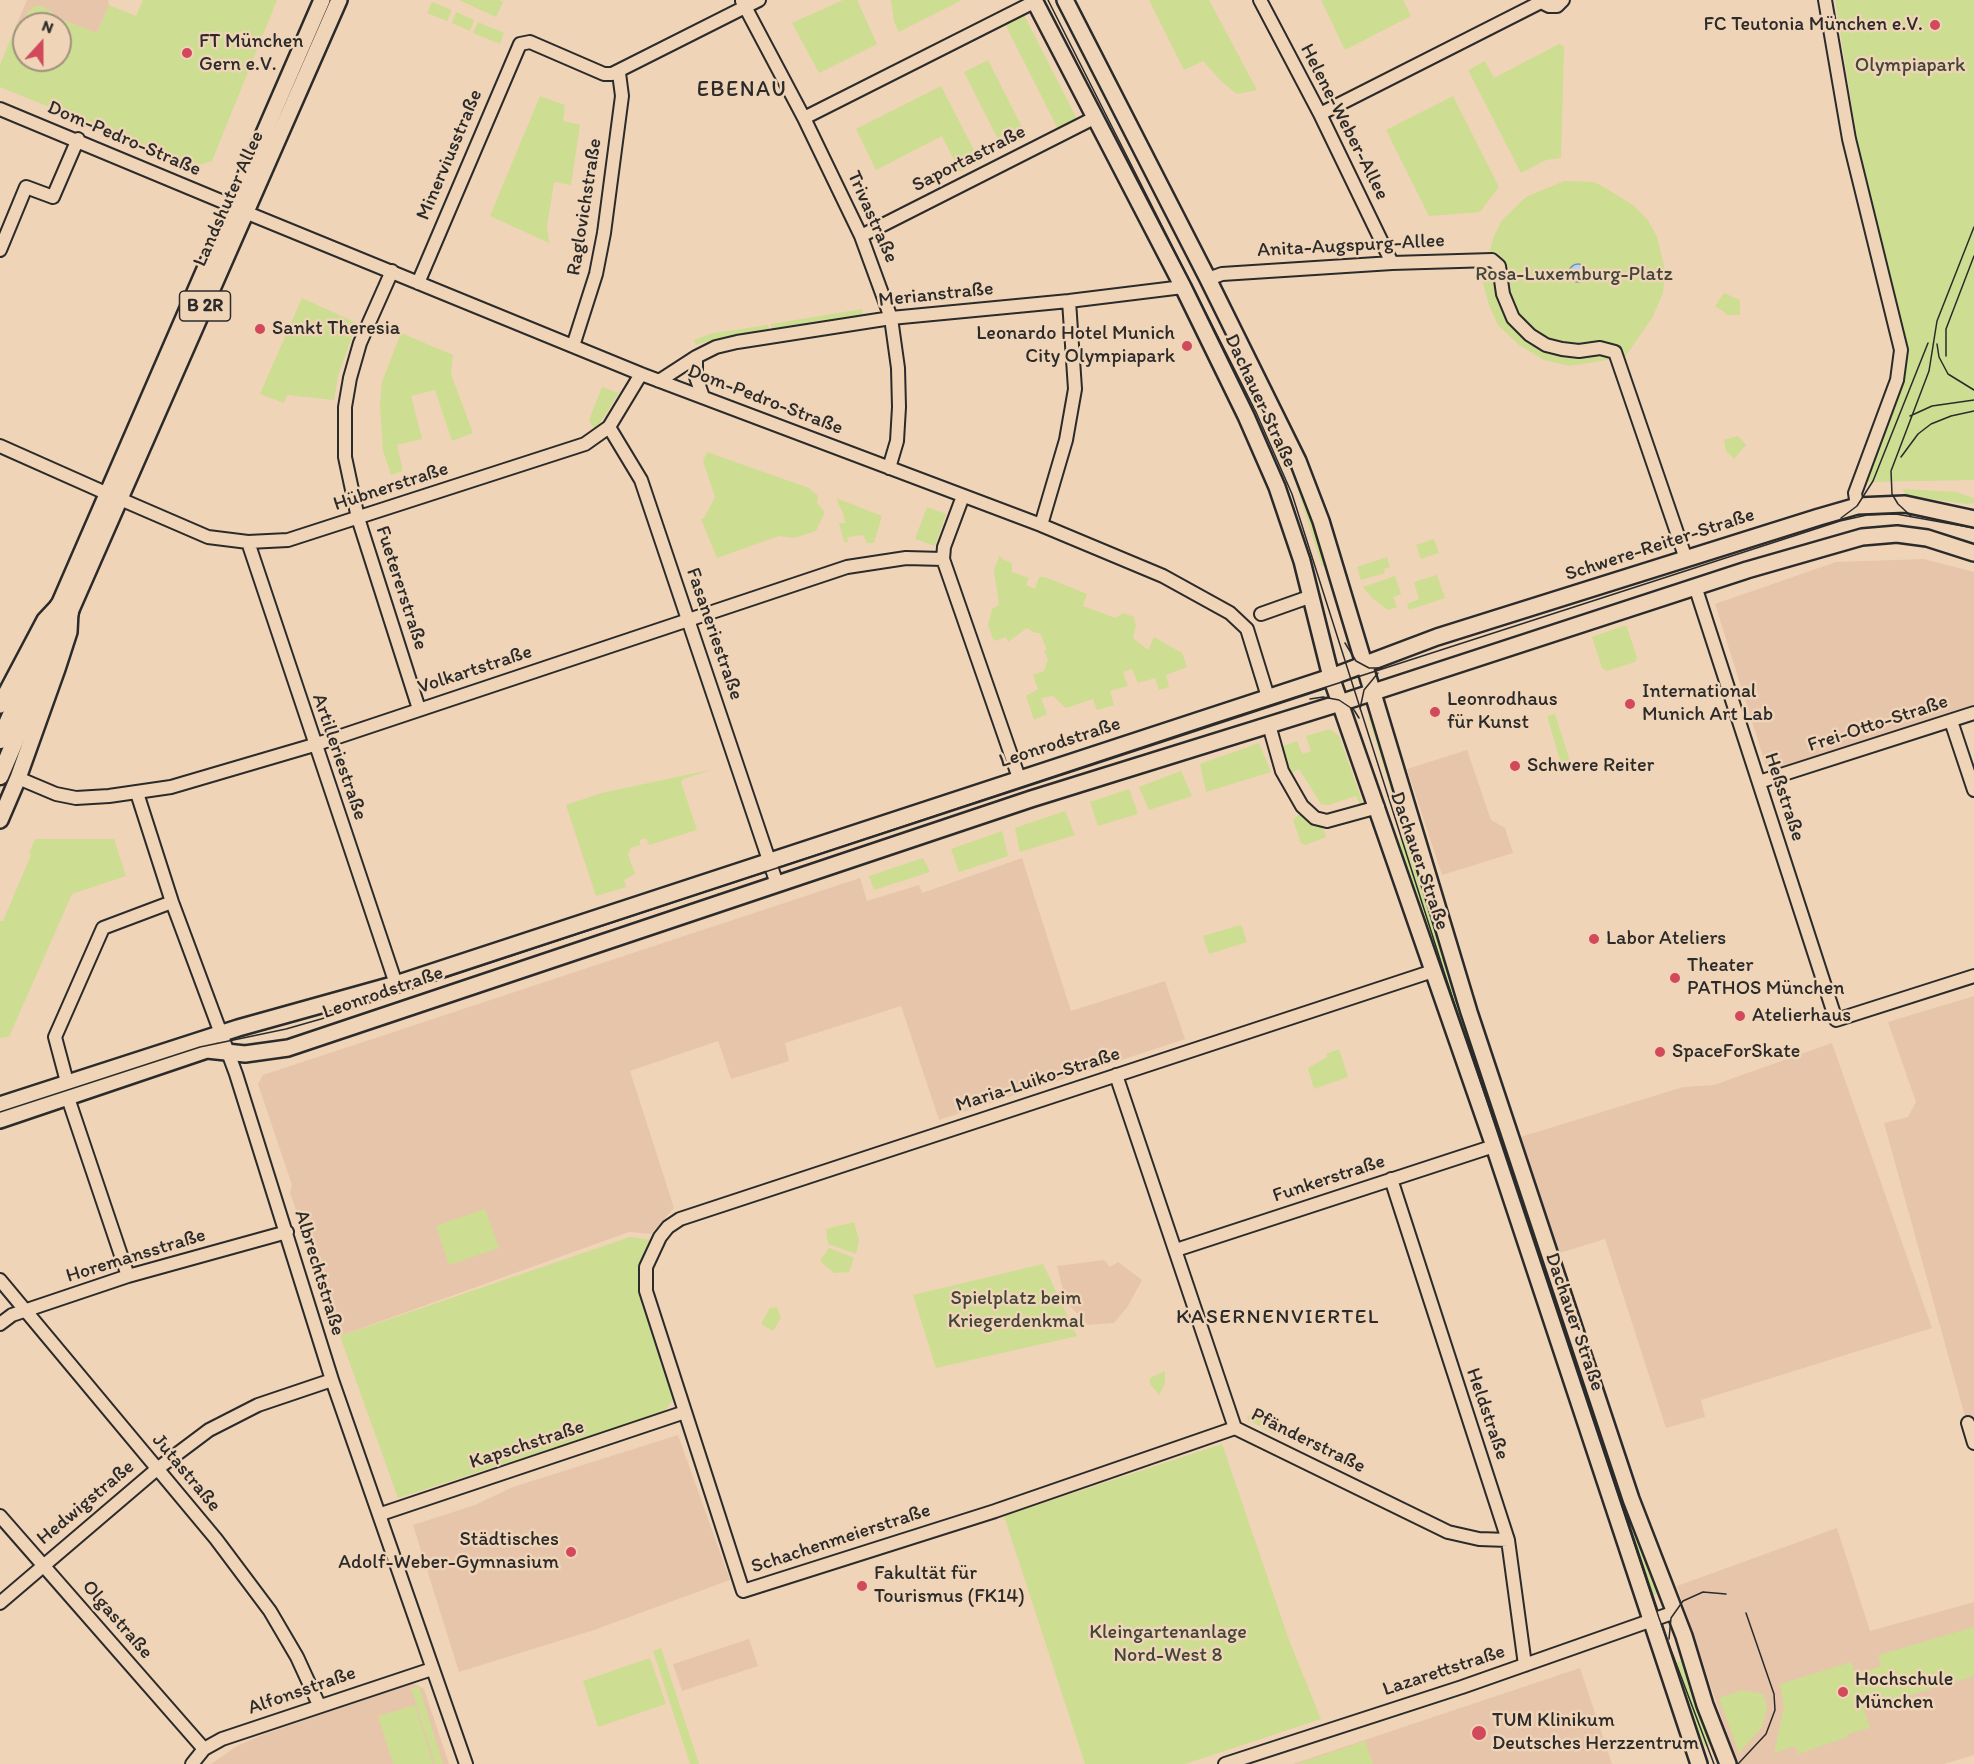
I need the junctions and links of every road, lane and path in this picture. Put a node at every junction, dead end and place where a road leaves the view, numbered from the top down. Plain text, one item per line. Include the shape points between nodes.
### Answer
1 (322, 0) edge
2 (339, 0) edge
3 (759, 0) edge
4 (1065, 0) edge
5 (1260, 0) edge
6 (1563, 0) edge
7 (1825, 0) edge
8 (1034, 1) edge
9 (1541, 1) edge
10 (743, 4) edge
11 (619, 73) junction
12 (0, 109) edge
13 (1320, 114) junction
14 (1096, 117) junction
15 (804, 118) junction
16 (78, 140) junction
17 (239, 209) junction
18 (861, 236) junction
19 (0, 250) edge
20 (1392, 262) junction
21 (392, 272) junction
22 (1208, 279) junction
23 (418, 282) junction
24 (1183, 287) junction
25 (1070, 301) junction
26 (891, 318) junction
27 (573, 346) junction
28 (696, 357) junction
29 (641, 374) junction
30 (659, 381) junction
31 (703, 397) junction
32 (609, 427) junction
33 (0, 446) edge
34 (889, 468) junction
35 (114, 496) junction
36 (963, 496) junction
37 (1857, 506) junction
38 (358, 518) junction
39 (1974, 519) edge
40 (1041, 525) junction
41 (248, 542) junction
42 (1974, 553) edge
43 (943, 559) junction
44 (1686, 559) junction
45 (1695, 586) junction
46 (1309, 597) junction
47 (64, 609) junction
48 (689, 620) junction
49 (1247, 629) junction
50 (1364, 663) junction
51 (1331, 677) junction
52 (1372, 692) junction
53 (1268, 697) junction
54 (1340, 703) junction
55 (0, 705) edge
56 (419, 709) junction
57 (1974, 713) edge
58 (1951, 721) junction
59 (1269, 725) junction
60 (0, 740) edge
61 (314, 745) junction
62 (0, 776) edge
63 (18, 778) junction
64 (1019, 778) junction
65 (1759, 782) junction
66 (1974, 790) edge
67 (137, 793) junction
68 (1378, 807) junction
69 (0, 820) edge
70 (768, 860) junction
71 (777, 884) junction
72 (172, 902) junction
73 (1433, 971) junction
74 (1974, 976) edge
75 (396, 984) junction
76 (219, 1034) junction
77 (228, 1053) junction
78 (1116, 1075) junction
79 (68, 1090) junction
80 (0, 1105) edge
81 (0, 1120) edge
82 (1494, 1146) junction
83 (1391, 1179) junction
84 (287, 1232) junction
85 (660, 1237) joint
86 (1176, 1250) junction
87 (128, 1276) junction
88 (0, 1281) edge
89 (26, 1311) junction
90 (0, 1324) edge
91 (332, 1380) junction
92 (685, 1412) junction
93 (1968, 1423) dead end
94 (1235, 1428) junction
95 (1974, 1443) edge
96 (157, 1468) junction
97 (381, 1514) junction
98 (0, 1516) edge
99 (1508, 1540) junction
100 (43, 1565) junction
101 (0, 1603) edge
102 (1675, 1612) junction
103 (1652, 1621) junction
104 (1525, 1665) junction
105 (432, 1669) junction
106 (319, 1705) junction
107 (204, 1749) junction
108 (192, 1764) edge
109 (466, 1764) edge
110 (1225, 1764) edge
111 (1699, 1764) edge
112 (1728, 1764) edge

1 - 17 main road, Landshuter Allee / B 2R
2 - 17 main road, Landshuter Allee / B 2R
3 - 10 street
4 - 22 main road, Dachauer Straße
5 - 13 street, Helene-Weber-Allee
6 - 9 street via 1557,6
7 - 37 street via 1849,138 1901,350 1898,380 1855,493
8 - 14 main road, Dachauer Straße
8 - 15 street
9 - 13 street
10 - 11 street
10 - 15 street, Trivastraße
11 - 23 street, Minerviusstraße via 604,74 530,42 520,44
11 - 27 street, Raglovichstraße via 622,96 604,233 596,274
12 - 16 street, Dom-Pedro-Straße
13 - 20 street, Helene-Weber-Allee
14 - 18 street, Saportastraße
14 - 24 main road, Dachauer Straße
15 - 18 street, Trivastraße
16 - 17 street, Dom-Pedro-Straße
16 - 19 street via 53,197 26,187
17 - 21 street, Dom-Pedro-Straße
17 - 35 main road, Landshuter Allee / B 2R
18 - 26 street, Trivastraße
20 - 22 street, Anita-Augspurg-Allee via 1222,274
20 - 44 street, Anita-Augspurg-Allee via 1486,258 1497,263 1508,306 1521,327 1546,345 1579,351 1606,348 1618,357
21 - 23 street, Dom-Pedro-Straße
21 - 38 street, Fuetererstraße via 360,343 345,407 346,464
22 - 50 main road, Dachauer Straße via 1298,461 1321,521
23 - 27 street, Dom-Pedro-Straße
24 - 25 street, Merianstraße
24 - 46 main road, Dachauer Straße via 1276,487 1302,561
25 - 26 street, Merianstraße
25 - 40 street via 1075,389 1066,440
26 - 28 street, Merianstraße via 737,342
26 - 34 street, Trivastraße via 899,407 897,441
27 - 29 street, Dom-Pedro-Straße
28 - 30 street, Merianstraße
28 - 31 street
29 - 30 street, Dom-Pedro-Straße
29 - 32 street, Hübnerstraße
30 - 31 street, Dom-Pedro-Straße
31 - 34 street, Dom-Pedro-Straße
32 - 38 street, Hübnerstraße via 585,444
32 - 48 street, Fasaneriestraße via 641,480
33 - 35 street, Hübnerstraße
34 - 36 street, Dom-Pedro-Straße
35 - 41 street, Hübnerstraße via 208,537
35 - 47 main road, Landshuter Allee / B 2R
36 - 40 street, Dom-Pedro-Straße
36 - 43 street
37 - 39 main road, Schwere-Reiter-Straße via 1905,504
37 - 44 main road, Schwere-Reiter-Straße
38 - 41 street, Hübnerstraße via 288,540
38 - 56 street, Fuetererstraße
40 - 49 street, Dom-Pedro-Straße via 1163,576 1230,613
41 - 61 street, Artilleriestraße
42 - 45 main road via 1928,538 1897,534 1862,537
43 - 48 street, Volkartstraße via 906,558 848,567
43 - 64 street
44 - 50 main road, Schwere-Reiter-Straße
45 - 52 main road
45 - 65 street, Heßstraße
46 - 49 street via 1260,615
46 - 51 main road, Dachauer Straße
47 - 55 main road, Landshuter Allee via 45,620
47 - 60 highway, Landshuter Allee / B 2R
47 - 62 highway, Landshuter Allee / B 2R
47 - 63 main road, Landshuter Allee via 69,632
48 - 56 street, Volkartstraße
48 - 70 street, Fasaneriestraße
49 - 53 street
50 - 51 main road, Leonrodstraße
50 - 52 main road, Dachauer Straße
51 - 53 main road, Leonrodstraße
51 - 54 main road, Dachauer Straße
52 - 54 main road, Leonrodstraße
52 - 102 main road, Dachauer Straße via 1511,1139 1642,1530
53 - 64 main road, Leonrodstraße
54 - 59 main road, Leonrodstraße
54 - 68 main road, Dachauer Straße
56 - 61 street, Volkartstraße
57 - 58 street, Frei-Otto-Straße
58 - 65 street, Frei-Otto-Straße
58 - 66 street
59 - 68 street via 1282,771 1305,810 1315,818 1327,820
59 - 71 main road, Leonrodstraße
61 - 67 street, Volkartstraße via 171,787
61 - 75 street, Artilleriestraße
63 - 67 street, Volkartstraße via 76,798
63 - 69 main road, Landshuter Allee
64 - 70 main road, Leonrodstraße
65 - 74 street, Heßstraße via 1836,1020
67 - 72 street, Albrechtstraße
68 - 73 main road, Dachauer Straße
70 - 71 street
70 - 75 main road, Leonrodstraße
71 - 77 main road, Leonrodstraße via 288,1048
72 - 76 street, Albrechtstraße
72 - 79 street via 103,928 55,1037
73 - 78 street, Maria-Luiko-Straße
73 - 82 main road, Dachauer Straße
75 - 76 main road, Leonrodstraße
76 - 77 street, Albrechtstraße
76 - 79 main road, Leonrodstraße
77 - 79 main road, Leonrodstraße via 207,1050
77 - 84 street, Albrechtstraße
78 - 85 street, Maria-Luiko-Straße via 680,1219
78 - 86 street, Pfänderstraße
79 - 80 main road, Leonrodstraße
79 - 81 main road, Leonrodstraße
79 - 87 street
82 - 83 street, Funkerstraße
82 - 103 main road, Dachauer Straße
83 - 86 street, Funkerstraße
83 - 99 street, Heldstraße
84 - 87 street, Horemansstraße
84 - 91 street, Albrechtstraße
85 - 92 street, Schachenmeierstraße via 646,1268 646,1292
86 - 94 street, Pfänderstraße
87 - 89 street, Horemansstraße
88 - 89 street, Jutastraße
89 - 90 street, Horemansstraße
89 - 96 street, Jutastraße
91 - 96 street, Hedwigstraße via 237,1414
91 - 97 street, Albrechtstraße
92 - 94 street, Schachenmeierstraße via 743,1591 995,1511
92 - 97 street, Kapschstraße
93 - 95 street
94 - 99 street, Pfänderstraße via 1448,1532
96 - 100 street, Hedwigstraße
96 - 106 street, Jutastraße via 273,1616
97 - 105 street, Albrechtstraße
98 - 100 street, Olgastraße
99 - 104 street, Heldstraße
100 - 101 street, Hedwigstraße
100 - 107 street, Olgastraße
102 - 103 street, Lazarettstraße
102 - 112 main road, Dachauer Straße
103 - 104 street, Lazarettstraße
103 - 111 main road, Dachauer Straße
104 - 110 street, Lazarettstraße
105 - 106 street, Alfonsstraße
105 - 109 street, Albrechtstraße
106 - 107 street, Alfonsstraße
107 - 108 street, Alfonsstraße

